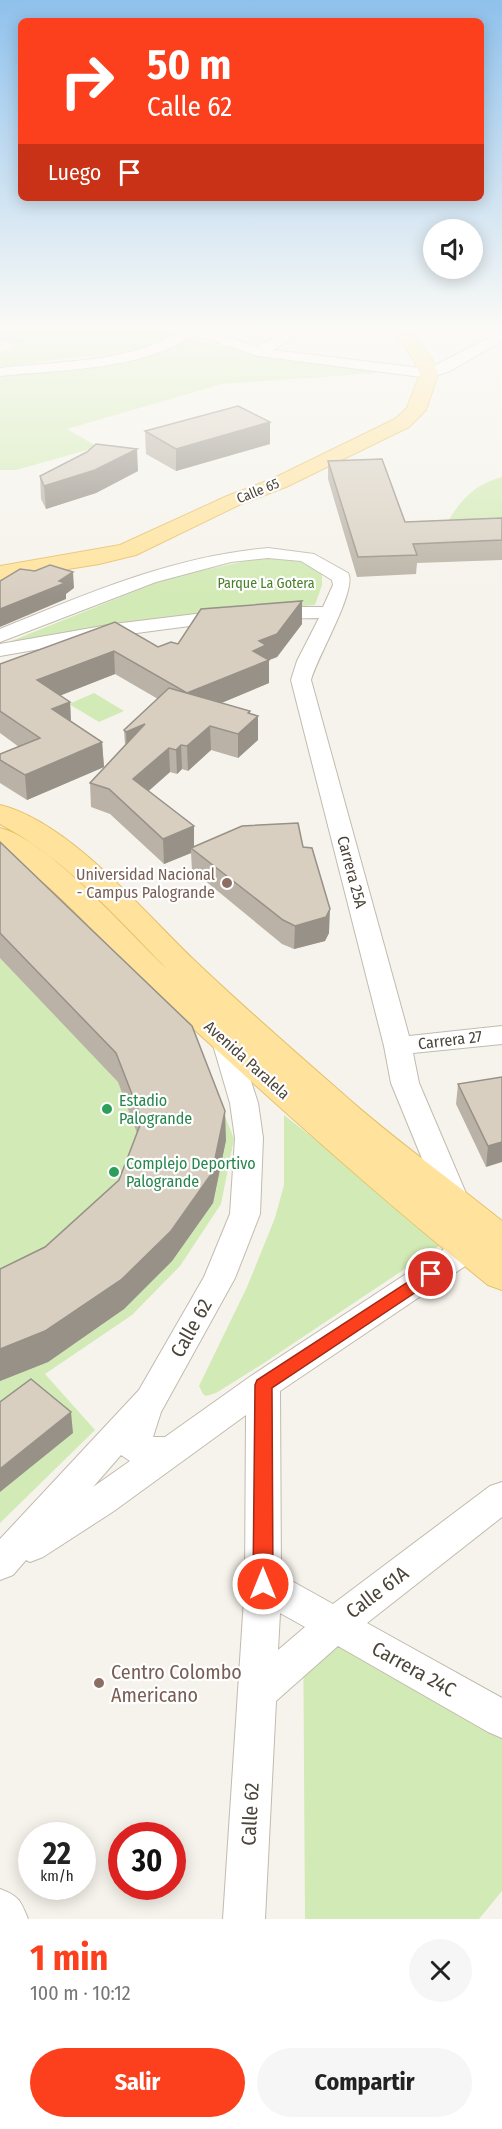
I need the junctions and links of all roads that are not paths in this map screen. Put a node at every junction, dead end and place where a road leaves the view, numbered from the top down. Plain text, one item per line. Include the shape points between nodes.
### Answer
1 (408, 418) edge
2 (0, 573) edge
3 (331, 614) junction
4 (0, 636) edge
5 (0, 650) edge
6 (0, 813) edge
7 (0, 837) edge
8 (502, 1035) edge
9 (224, 1038) junction
10 (398, 1046) junction
11 (456, 1205) junction
12 (487, 1241) edge
13 (502, 1275) edge
14 (264, 1385) junction
15 (151, 1400) junction
16 (173, 1450) junction
17 (502, 1497) edge
18 (0, 1565) edge
19 (263, 1584) junction
20 (335, 1624) junction
21 (257, 1693) junction
22 (502, 1719) edge
23 (0, 1910) edge
24 (7, 1919) edge
25 (244, 1919) edge

1 - 2 main road, Calle 65 via 299,473 128,550
3 - 4 street, Carrera 25A via 334,596 342,585 341,577 308,558 260,552 203,562
3 - 5 street via 313,611 197,618
3 - 10 street, Carrera 25A via 304,661 301,680
6 - 11 main road, Avenida Paralela via 39,833 88,873 332,1104
7 - 9 main road, Avenida Paralela via 62,885
8 - 10 street, Carrera 27
9 - 12 main road, Avenida Paralela via 310,1117
9 - 15 street, Calle 62 via 244,1103 249,1138 246,1214 219,1278
10 - 11 street, Carrera 25A via 405,1083
11 - 12 main road, Avenida Paralela
12 - 13 main road, Avenida Paralela
12 - 14 street, Calle 62
14 - 16 street, Calle 62
14 - 19 street, Calle 62
15 - 16 street via 134,1446 148,1452
15 - 18 street, Calle 62
16 - 18 street, Calle 62
17 - 20 street, Calle 61A
19 - 20 street, Carrera 24C
19 - 21 street, Calle 62
20 - 21 street, Calle 61A
20 - 22 street, Carrera 24C
21 - 25 street, Calle 62
23 - 24 street

